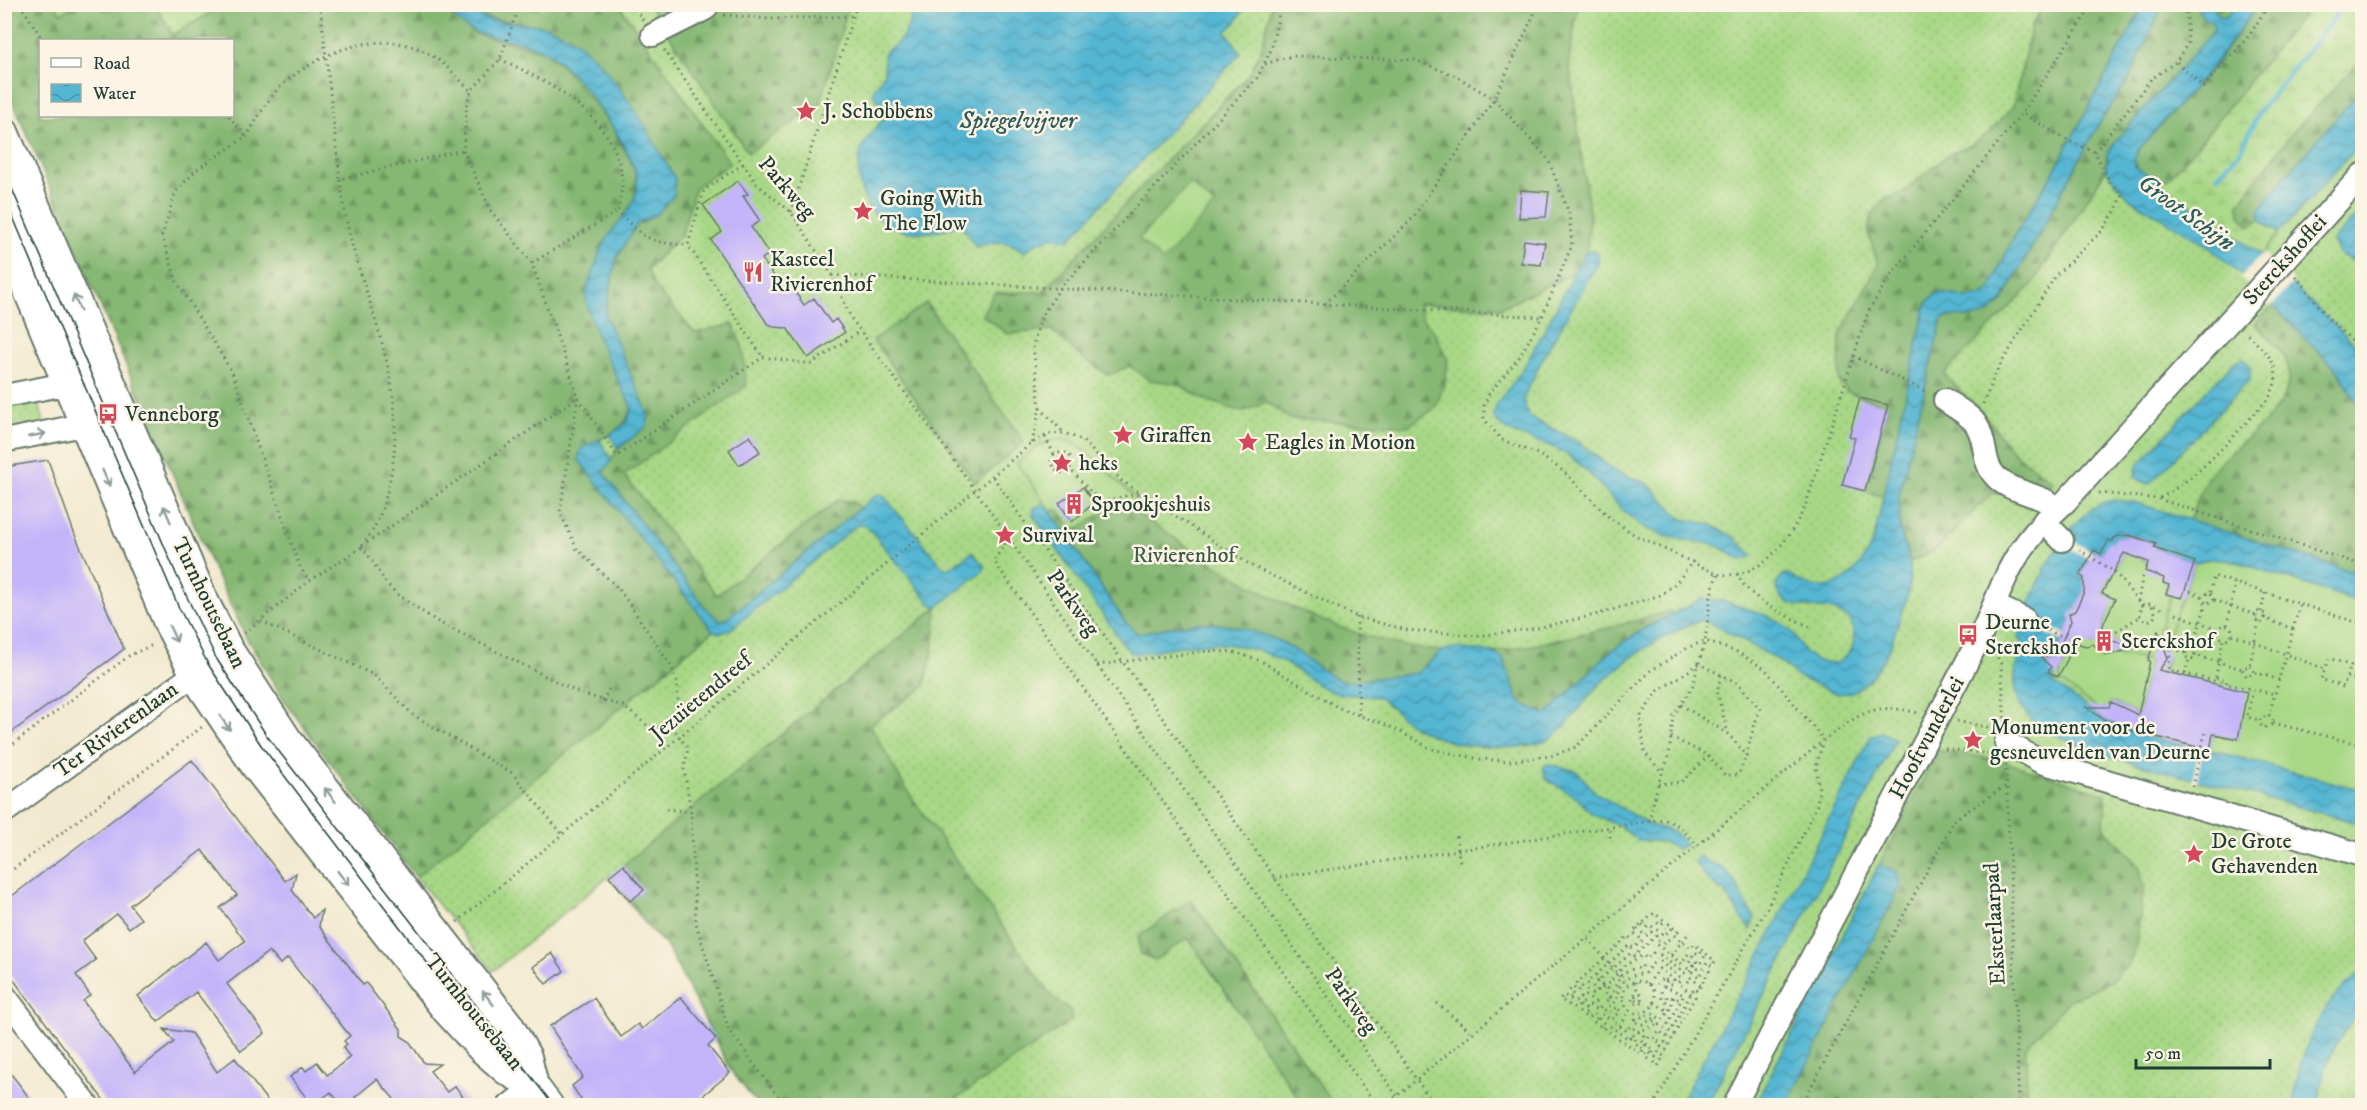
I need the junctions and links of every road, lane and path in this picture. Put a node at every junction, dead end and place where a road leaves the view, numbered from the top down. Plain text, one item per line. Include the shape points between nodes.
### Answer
1 (20, 4) edge
2 (320, 4) edge
3 (520, 4) edge
4 (632, 4) edge
5 (1281, 4) edge
6 (1539, 4) edge
7 (2093, 4) edge
8 (2186, 4) edge
9 (2269, 4) edge
10 (857, 5) edge
11 (706, 7) edge
12 (853, 16) junction
13 (653, 35) junction
14 (42, 39) edge
15 (324, 55) junction
16 (500, 59) junction
17 (2176, 62) junction
18 (1264, 64) junction
19 (471, 91) junction
20 (1494, 99) junction
21 (2022, 113) junction
22 (229, 117) edge
23 (4, 132) edge
24 (246, 137) junction
25 (463, 150) junction
26 (2095, 153) junction
27 (743, 164) junction
28 (2362, 175) edge
29 (340, 179) junction
30 (4, 183) edge
31 (618, 211) junction
32 (791, 212) junction
33 (4, 234) edge
34 (688, 245) junction
35 (532, 263) junction
36 (2284, 270) junction
37 (832, 275) junction
38 (1061, 287) junction
39 (1325, 304) junction
40 (1542, 317) junction
41 (2236, 323) junction
42 (860, 331) junction
43 (2362, 342) edge
44 (1853, 356) junction
45 (763, 357) junction
46 (66, 384) junction
47 (4, 396) edge
48 (578, 397) junction
49 (1945, 400) joint
50 (1040, 408) junction
51 (83, 425) junction
52 (1977, 425) junction
53 (1064, 433) junction
54 (1045, 436) junction
55 (4, 441) edge
56 (1032, 443) junction
57 (1054, 454) junction
58 (1070, 469) junction
59 (993, 477) junction
60 (976, 492) junction
61 (1139, 493) junction
62 (2090, 493) dead end
63 (2159, 499) junction
64 (2050, 515) junction
65 (1008, 538) junction
66 (2062, 540) dead end
67 (362, 546) junction
68 (2090, 556) dead end
69 (1693, 561) junction
70 (2362, 565) edge
71 (1717, 573) junction
72 (2144, 573) dead end
73 (1737, 574) junction
74 (309, 580) junction
75 (2235, 583) junction
76 (2190, 591) dead end
77 (2210, 592) junction
78 (2265, 592) junction
79 (2202, 596) junction
80 (2214, 600) junction
81 (2138, 602) junction
82 (2206, 604) junction
83 (2300, 604) junction
84 (1996, 606) junction
85 (2142, 606) junction
86 (2152, 606) junction
87 (2230, 606) junction
88 (2165, 610) dead end
89 (2260, 612) junction
90 (2176, 614) dead end
91 (2256, 615) junction
92 (1357, 617) junction
93 (2140, 617) junction
94 (2264, 618) junction
95 (2024, 620) joint
96 (261, 621) junction
97 (2259, 621) junction
98 (2200, 622) junction
99 (2362, 624) edge
100 (2227, 625) junction
101 (1811, 627) dead end
102 (2218, 629) junction
103 (2293, 629) junction
104 (2111, 634) dead end
105 (2232, 634) junction
106 (2064, 637) dead end
107 (162, 640) dead end
108 (2223, 640) junction
109 (1705, 641) junction
110 (2255, 642) junction
111 (1993, 647) dead end
112 (2192, 650) junction
113 (2186, 652) junction
114 (2286, 654) junction
115 (2195, 655) junction
116 (215, 657) junction
117 (2189, 659) junction
118 (1123, 662) junction
119 (2219, 662) junction
120 (1699, 664) junction
121 (1097, 665) junction
122 (2250, 665) junction
123 (2242, 669) junction
124 (2325, 669) junction
125 (2254, 672) junction
126 (2185, 674) junction
127 (1721, 675) junction
128 (2247, 677) junction
129 (2347, 677) junction
130 (2216, 678) junction
131 (2279, 680) junction
132 (2362, 682) edge
133 (2245, 688) junction
134 (609, 689) dead end
135 (2253, 689) junction
136 (2275, 694) junction
137 (603, 701) junction
138 (1681, 705) junction
139 (2269, 715) junction
140 (1930, 716) junction
141 (2242, 716) dead end
142 (1359, 717) junction
143 (2247, 717) junction
144 (2259, 720) junction
145 (209, 722) dead end
146 (670, 723) junction
147 (2273, 723) junction
148 (2205, 733) dead end
149 (1728, 734) junction
150 (680, 736) junction
151 (1671, 738) junction
152 (1824, 740) junction
153 (2362, 745) edge
154 (1942, 748) dead end
155 (2006, 749) junction
156 (4, 751) edge
157 (1709, 756) junction
158 (1748, 757) junction
159 (1662, 772) junction
160 (1658, 784) junction
161 (2194, 784) dead end
162 (2006, 786) junction
163 (666, 809) dead end
164 (4, 812) edge
165 (691, 812) junction
166 (1649, 822) junction
167 (1609, 830) junction
168 (562, 834) junction
169 (1456, 836) dead end
170 (1611, 841) dead end
171 (1698, 846) junction
172 (1459, 851) junction
173 (2362, 855) edge
174 (1460, 862) dead end
175 (4, 876) edge
176 (1274, 878) junction
177 (1654, 920) dead end
178 (455, 923) dead end
179 (1642, 925) junction
180 (1665, 928) dead end
181 (1673, 928) junction
182 (1637, 929) junction
183 (1689, 933) dead end
184 (1587, 939) junction
185 (1669, 939) dead end
186 (1634, 941) dead end
187 (1682, 941) junction
188 (1650, 950) dead end
189 (1702, 950) junction
190 (1706, 954) junction
191 (1671, 956) junction
192 (1692, 957) junction
193 (1604, 958) junction
194 (1656, 959) junction
195 (1643, 962) dead end
196 (1609, 963) junction
197 (1694, 966) junction
198 (1613, 968) junction
199 (1704, 968) junction
200 (1698, 969) dead end
201 (1690, 971) junction
202 (1619, 975) junction
203 (1591, 979) dead end
204 (1601, 979) junction
205 (1624, 981) junction
206 (1667, 981) junction
207 (1635, 982) junction
208 (1687, 982) dead end
209 (1648, 984) junction
210 (1657, 984) dead end
211 (1603, 986) junction
212 (1664, 986) junction
213 (1701, 986) junction
214 (1582, 988) junction
215 (1613, 988) junction
216 (1618, 989) junction
217 (1597, 990) junction
218 (1691, 993) junction
219 (4, 995) edge
220 (1674, 997) junction
221 (1580, 998) junction
222 (1610, 998) junction
223 (1570, 999) junction
224 (1599, 999) dead end
225 (1643, 1000) dead end
226 (1681, 1000) junction
227 (1437, 1003) dead end
228 (1654, 1003) junction
229 (1580, 1005) junction
230 (1610, 1006) junction
231 (1585, 1009) junction
232 (1630, 1010) junction
233 (1669, 1011) junction
234 (1580, 1012) dead end
235 (1610, 1012) dead end
236 (1602, 1014) dead end
237 (1584, 1015) junction
238 (1606, 1017) junction
239 (1657, 1017) junction
240 (1599, 1019) junction
241 (1653, 1020) junction
242 (1615, 1023) dead end
243 (1658, 1024) junction
244 (1610, 1026) dead end
245 (1620, 1026) junction
246 (1602, 1027) junction
247 (1666, 1029) junction
248 (1638, 1032) junction
249 (1473, 1033) junction
250 (1651, 1033) dead end
251 (1663, 1034) junction
252 (1644, 1035) junction
253 (1675, 1035) junction
254 (1659, 1042) dead end
255 (1646, 1044) junction
256 (1669, 1045) junction
257 (1643, 1049) junction
258 (1659, 1052) junction
259 (1652, 1054) junction
260 (1649, 1059) dead end
261 (1654, 1062) dead end
262 (1416, 1080) junction
263 (541, 1096) edge
264 (1397, 1096) junction
265 (88, 1106) edge
266 (510, 1106) edge
267 (785, 1106) edge
268 (1377, 1106) edge
269 (1385, 1106) edge
270 (1404, 1106) edge
271 (1434, 1106) edge
272 (1653, 1106) edge
273 (1734, 1106) edge
274 (1801, 1106) edge
275 (2019, 1106) edge

1 - 14 path
2 - 15 path
3 - 16 path
4 - 13 path, Parkweg
5 - 18 path
6 - 20 path
7 - 21 path
8 - 17 path via 2188,43
9 - 17 path via 2249,36 2203,87
10 - 12 path
11 - 12 path via 743,18
11 - 13 street
12 - 32 path
13 - 27 path, Parkweg
15 - 19 path via 369,44 403,45 426,52
15 - 24 path via 277,90
15 - 29 path
16 - 19 path
16 - 31 path via 544,79 578,102 604,134 616,156 622,180
17 - 26 path via 2151,79
18 - 20 path via 1291,56 1415,60 1456,76
18 - 38 path via 1257,78
19 - 25 path
20 - 39 path via 1412,219
20 - 40 path via 1548,159 1569,213 1572,245
21 - 26 path
21 - 44 path via 1888,279 1868,312
22 - 24 path
116 -> 23 main road, Turnhoutsebaan via 195,581
24 - 74 path via 196,170 174,193 162,236 177,282 232,372 299,565
25 - 29 path
25 - 35 path via 491,211
26 - 52 path via 2110,182 2122,194 2116,210 2102,231 2056,275 2040,298 1996,372
27 - 32 path, Parkweg via 758,184
27 - 34 path via 704,190
28 - 36 street, Sterckshoflei
29 - 67 path via 349,232 389,363 396,415 396,454 387,496 373,533
30 - 116 street, Turnhoutsebaan via 152,530
31 - 34 path via 635,230 657,244
31 - 35 path
32 - 37 path, Parkweg
33 - 46 main road, Turnhoutsebaan
34 - 45 path
35 - 48 path
36 - 41 street, Sterckshoflei via 2258,290
36 - 43 path via 2353,342
37 - 38 path
37 - 42 path, Parkweg
38 - 39 path
38 - 50 path via 1042,315 1033,345
39 - 40 path
40 - 69 path via 1520,356 1489,394 1484,419 1490,429 1502,440 1538,454 1563,471 1610,518 1635,535
41 - 63 path via 2274,363 2276,385 2270,398 2197,472 2180,488
41 - 64 street, Hooftvunderlei
42 - 45 path via 812,364
42 - 60 path, Parkweg
44 - 49 path
44 - 73 path via 1805,507 1794,530 1764,562
45 - 48 path via 617,456
46 - 47 street
46 - 51 main road, Turnhoutsebaan
48 - 67 path
48 - 146 path via 560,512 577,549 619,589 671,666 678,701
49 - 52 street
50 - 53 path
50 - 56 path
55 -> 51 street
51 -> 116 main road, Turnhoutsebaan via 169,625
52 - 64 street via 1986,459 1997,478 2049,501
53 - 54 path, Jezuïetendreef
53 - 61 path via 1082,440
54 - 56 path, Jezuïetendreef
54 - 57 path
56 - 59 path, Jezuïetendreef
57 - 58 path via 1064,452 1071,457
57 - 58 path via 1051,460 1055,470 1060,473
58 - 61 path via 1100,502
59 - 60 path, Jezuïetendreef
59 - 118 path
60 - 65 path, Parkweg
60 - 150 path, Jezuïetendreef
61 - 92 path via 1252,566
62 - 63 path
63 - 70 path
64 - 66 street
64 - 84 street, Hooftvunderlei via 2006,578
65 - 121 path, Parkweg
65 - 268 path via 994,561
67 - 74 path
67 - 137 path via 387,584 438,622 579,693
68 - 81 path via 2115,572
69 - 71 path
69 - 92 path via 1661,595 1537,628 1478,636 1407,630
71 - 73 path
71 - 109 path
72 - 81 path
73 - 101 path via 1759,599
74 - 96 path
75 - 77 path via 2214,576
75 - 78 path
75 - 87 path
76 - 79 path
77 - 79 path
77 - 80 path
78 - 83 path
78 - 89 path
79 - 82 path
80 - 82 path
80 - 87 path
81 - 85 path
82 - 98 path
83 - 99 path
83 - 103 path
84 - 95 street
84 - 140 street, Hooftvunderlei
85 - 86 path
85 - 93 path
86 - 88 path
86 - 93 path via 2156,615 2152,620
87 - 91 path
87 - 100 path
89 - 91 path
89 - 94 path via 2266,614
90 - 98 path
91 - 97 path via 2255,620
92 - 142 path
93 - 104 path
94 - 97 path
94 - 103 path
95 - 106 path
96 - 116 path
96 - 168 path via 374,675 413,716 512,773
97 - 110 path
98 - 102 path
98 - 112 path
100 - 102 path
100 - 105 path
102 - 108 path
103 - 114 path
105 - 108 path
105 - 110 path
107 - 156 path via 130,655
108 - 119 path
109 - 120 path
109 - 142 path via 1689,646 1650,671 1576,747 1551,756 1509,761 1457,755 1432,749 1389,726
109 - 152 path via 1737,652 1765,669
110 - 114 path
110 - 122 path
111 - 155 path, Eksterlaarpad via 2001,664
112 - 113 path via 2187,648
112 - 115 path
113 - 117 path
113 - 126 path via 2170,648 2169,670
114 - 124 path
114 - 131 path
115 - 117 path via 2194,660
115 - 119 path
116 - 164 street, Ter Rivierenlaan
116 - 263 main road, Turnhoutsebaan via 287,739 509,1024 527,1057
116 -> 263 main road, Turnhoutsebaan via 256,767 446,1010 495,1061
117 - 126 path
118 - 121 path
118 - 142 path via 1208,651 1234,652 1261,661
118 - 176 path
119 - 123 path
119 - 130 path
120 - 127 path
120 - 138 path via 1692,688
120 - 159 path via 1658,691 1640,717 1646,753
121 - 264 path, Parkweg
122 - 123 path
122 - 125 path
123 - 128 path
124 - 129 path via 2321,679 2343,687
124 - 129 path via 2329,658 2351,666
125 - 128 path
125 - 131 path
126 - 130 path via 2215,681
127 - 149 path via 1717,692
127 - 158 path via 1738,683 1760,709 1750,734
128 - 133 path
129 - 132 path
130 - 133 path
131 - 136 path
133 - 135 path
134 - 137 path
135 - 136 path
135 - 143 path
136 - 139 path
137 - 146 path via 623,706 654,728
138 - 149 path
138 - 151 path via 1673,716
139 - 144 path
139 - 147 path
140 - 152 path via 1877,708 1859,714
140 - 155 path via 1992,728
140 - 273 street, Hooftvunderlei
141 - 143 path
143 - 144 path
144 - 147 path via 2264,728
145 - 175 path
146 - 150 path
147 - 153 path
148 - 161 path
149 - 158 path
150 - 165 path via 687,749 684,769
150 - 168 path, Jezuïetendreef
151 - 157 path
151 - 159 path
152 - 171 path
152 - 272 path via 1816,766 1816,805 1767,908
154 - 155 path
155 - 162 path, Eksterlaarpad
155 - 173 street
157 - 158 path via 1725,776 1738,775
157 - 160 path via 1681,782
159 - 160 path
160 - 166 path
162 - 274 path via 1955,819
162 - 275 path, Eksterlaarpad
163 - 165 path
165 - 267 path via 696,923 729,1030
166 - 167 path
166 - 171 path via 1672,821
167 - 170 path
167 - 172 path
168 - 178 path, Jezuïetendreef
169 - 172 path
171 - 184 path
172 - 174 path
172 - 176 path
176 - 262 path
177 - 179 path via 1660,925 1665,921 1654,913
179 - 181 path via 1650,925 1664,935
179 - 182 path
180 - 181 path via 1669,924
181 - 187 path via 1678,931 1674,935
182 - 196 path via 1633,933 1643,941 1633,948 1629,945
182 - 198 path via 1646,936 1651,932 1656,936
183 - 187 path
184 - 193 path
184 - 249 path
185 - 191 path via 1656,944
186 - 193 path via 1628,936
187 - 189 path
187 - 191 path
188 - 202 path via 1653,953 1647,959 1643,955
189 - 190 path
189 - 192 path
190 - 197 path
190 - 199 path via 1715,961 1712,966 1707,962
191 - 192 path via 1682,964 1688,954
192 - 197 path via 1689,962
193 - 196 path
193 - 214 path via 1577,983
194 - 201 path via 1660,955 1683,973 1687,968
194 - 205 path via 1644,974
194 - 218 path via 1681,978 1678,983
195 - 202 path via 1642,968
196 - 198 path
196 - 204 path via 1596,975
197 - 200 path
197 - 201 path
198 - 202 path
198 - 204 path
199 - 201 path via 1699,977
199 - 213 path via 1709,971
202 - 205 path
202 - 211 path
202 - 215 path
203 - 217 path via 1587,983
204 - 211 path via 1597,982
205 - 216 path
206 - 209 path via 1671,984 1674,980 1659,969
206 - 210 path via 1663,978
206 - 212 path
207 - 209 path
207 - 225 path via 1637,990 1632,999 1637,1004
207 - 232 path via 1624,995
208 - 213 path via 1690,977
209 - 228 path via 1654,992
211 - 217 path via 1600,992
211 - 222 path
212 - 220 path via 1662,999 1667,1002 1667,996
212 - 226 path via 1684,995
213 - 218 path via 1698,992 1694,988
214 - 217 path via 1592,994
214 - 223 path via 1578,991 1573,987
215 - 216 path
215 - 222 path
216 - 230 path via 1617,1000
218 - 226 path via 1673,1027 1668,1024
218 - 253 path via 1695,997
219 - 265 street
220 - 226 path
220 - 233 path
221 - 223 path via 1575,1002
221 - 224 path via 1584,995 1595,1002
221 - 229 path via 1584,1002
222 - 230 path via 1606,1002
223 - 229 path via 1564,995 1560,999 1575,1009
227 - 249 path
228 - 232 path via 1641,1013
228 - 233 path
229 - 231 path
230 - 231 path via 1597,1010 1589,1005
231 - 237 path via 1588,1011
232 - 245 path
233 - 239 path via 1662,1020
234 - 237 path
235 - 238 path via 1617,1007 1620,1011 1611,1020
236 - 238 path
237 - 240 path via 1588,1018 1593,1014
238 - 240 path
239 - 241 path
239 - 241 path via 1653,1014 1633,1021 1642,1024
240 - 246 path via 1605,1024
240 - 246 path via 1593,1021
241 - 243 path
242 - 245 path
243 - 247 path
243 - 248 path
244 - 257 path via 1629,1039 1632,1034 1636,1037 1634,1042
245 - 248 path via 1628,1031 1630,1026
246 - 257 path via 1641,1054
247 - 251 path
247 - 253 path
248 - 252 path
249 - 262 path
250 - 252 path via 1648,1038
251 - 254 path via 1659,1031 1654,1039
251 - 256 path
252 - 255 path via 1641,1040
253 - 256 path
255 - 257 path
255 - 259 path via 1654,1050
256 - 258 path
258 - 259 path via 1656,1057
258 - 261 path via 1664,1056 1658,1066
259 - 260 path via 1648,1052 1645,1056
262 - 264 path
262 - 271 path
263 - 266 street
264 - 269 path
264 - 270 path, Parkweg

